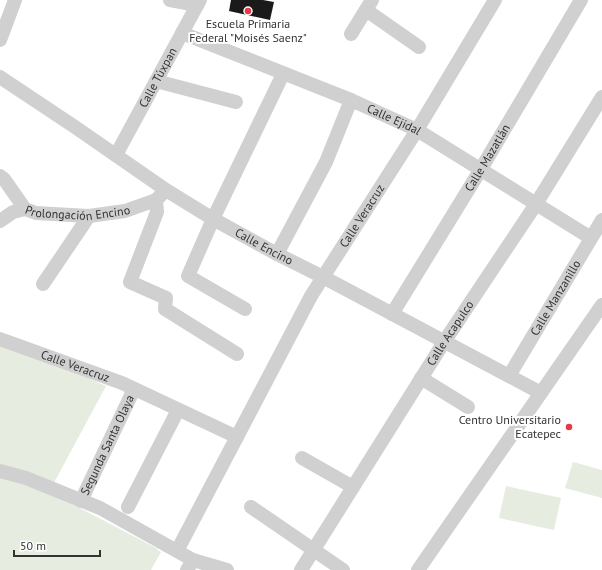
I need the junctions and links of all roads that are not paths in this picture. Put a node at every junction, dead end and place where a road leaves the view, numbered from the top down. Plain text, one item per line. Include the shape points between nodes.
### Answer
1 (15, 0) edge
2 (170, 0) edge
3 (495, 0) edge
4 (581, 0) edge
5 (199, 3) edge
6 (369, 5) edge
7 (182, 33) junction
8 (352, 34) dead end
9 (0, 40) edge
10 (418, 47) dead end
11 (282, 74) junction
12 (0, 78) edge
13 (156, 81) junction
14 (602, 97) edge
15 (352, 100) junction
16 (236, 102) dead end
17 (417, 130) junction
18 (116, 155) junction
19 (481, 169) junction
20 (0, 176) edge
21 (161, 195) junction
22 (536, 204) junction
23 (25, 209) junction
24 (89, 216) junction
25 (213, 219) junction
26 (602, 220) edge
27 (0, 221) edge
28 (591, 238) junction
29 (276, 254) junction
30 (323, 277) junction
31 (43, 284) dead end
32 (602, 305) edge
33 (245, 309) dead end
34 (392, 314) junction
35 (0, 339) edge
36 (444, 342) junction
37 (237, 354) dead end
38 (509, 376) junction
39 (421, 378) junction
40 (134, 389) junction
41 (541, 393) junction
42 (468, 407) dead end
43 (178, 410) junction
44 (237, 437) junction
45 (302, 458) dead end
46 (0, 471) edge
47 (353, 487) junction
48 (80, 501) junction
49 (128, 507) dead end
50 (251, 507) dead end
51 (313, 550) junction
52 (177, 551) junction
53 (190, 565) edge
54 (227, 570) edge
55 (301, 570) edge
56 (342, 570) edge
57 (418, 570) edge

1 - 9 street
2 - 5 street
3 - 17 street, Calle Veracruz
4 - 19 street, Calle Mazatlán
5 - 7 street, Calle Túxpan
6 - 8 street
6 - 10 street
7 - 11 street, Calle Ejidal
7 - 13 street, Calle Túxpan
11 - 15 street, Calle Ejidal
11 - 25 street
12 - 18 street, Calle Encino
13 - 16 street
13 - 18 street, Calle Túxpan
14 - 22 street, Calle Acapulco
15 - 17 street, Calle Ejidal
15 - 29 street via 326,162
17 - 19 street, Calle Ejidal
17 - 30 street, Calle Veracruz
18 - 21 street, Calle Encino
19 - 22 street, Calle Ejidal
19 - 34 street, Calle Mazatlán
20 - 23 street, Prolongación Encino
21 - 24 street, Prolongación Encino via 125,211
21 - 25 street, Calle Encino
21 - 37 street via 130,282 166,298 165,309
22 - 28 street, Calle Ejidal
22 - 36 street, Calle Acapulco
23 - 24 street, Prolongación Encino via 36,213
23 - 27 street via 13,212
24 - 31 street
25 - 29 street, Calle Encino
25 - 33 street via 188,276
26 - 28 street, Calle Manzanillo
28 - 38 street, Calle Manzanillo
29 - 30 street, Calle Encino
30 - 34 street, Calle Encino
30 - 44 street, Calle Veracruz
32 - 41 street
34 - 36 street, Calle Encino
35 - 40 street, Calle Veracruz
36 - 38 street, Calle Encino
36 - 39 street, Calle Acapulco
38 - 41 street, Calle Encino
39 - 42 street
39 - 47 street, Calle Acapulco
40 - 43 street, Calle Veracruz
40 - 48 street, Segunda Santa Olaya
41 - 57 street
43 - 44 street, Calle Veracruz
43 - 49 street
44 - 52 street, Calle Veracruz
45 - 47 street
46 - 48 street via 26,478
47 - 51 street, Calle Acapulco
48 - 52 street via 100,508
50 - 51 street
51 - 55 street, Calle Acapulco
51 - 56 street
52 - 53 street
53 - 54 street

